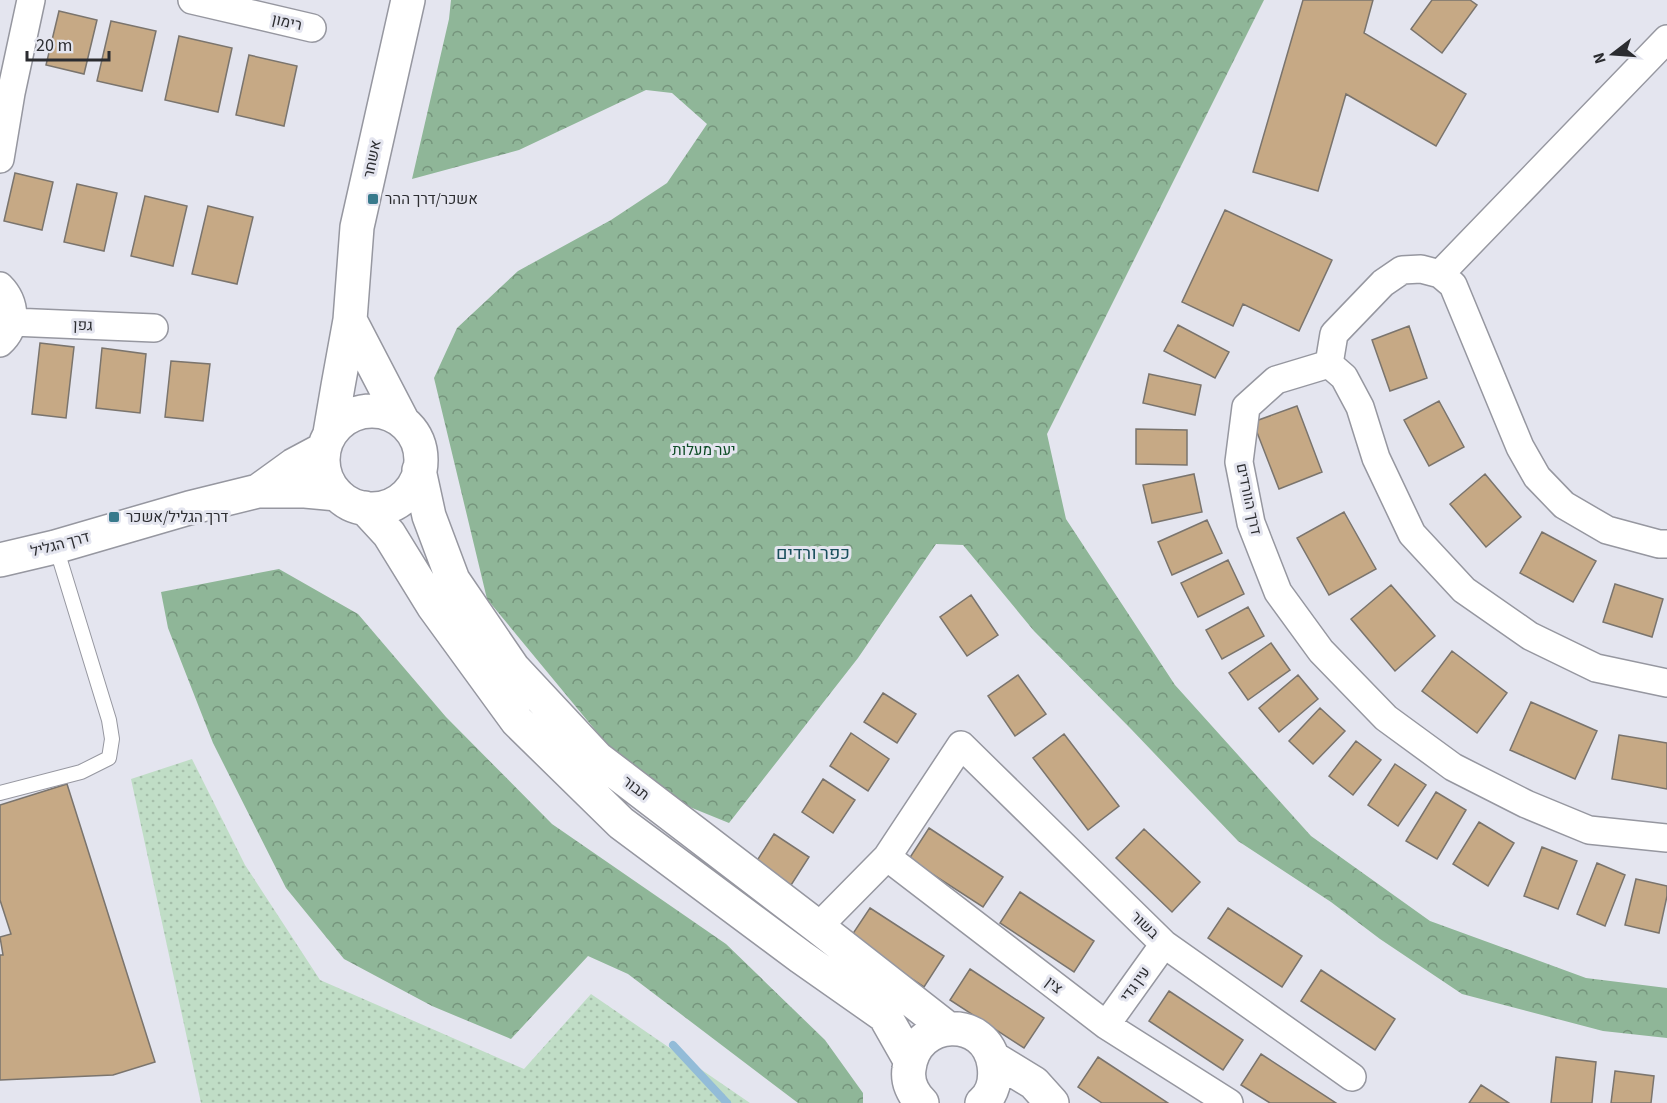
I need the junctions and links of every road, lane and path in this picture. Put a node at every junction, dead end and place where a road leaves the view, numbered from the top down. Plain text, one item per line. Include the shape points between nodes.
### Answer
1 (31, 0) edge
2 (192, 0) edge
3 (408, 0) edge
4 (312, 28) dead end
5 (1667, 39) edge
6 (6, 91) edge
7 (0, 159) edge
8 (1440, 274) junction
9 (0, 286) edge
10 (350, 320) junction
11 (154, 328) dead end
12 (6, 333) edge
13 (1329, 364) junction
14 (403, 422) junction
15 (327, 441) junction
16 (419, 470) junction
17 (258, 491) junction
18 (351, 501) junction
19 (1667, 544) edge
20 (56, 547) junction
21 (0, 560) edge
22 (1667, 683) edge
23 (0, 793) edge
24 (1667, 838) edge
25 (887, 857) junction
26 (818, 927) junction
27 (1164, 944) junction
28 (1106, 1025) junction
29 (947, 1028) junction
30 (993, 1058) junction
31 (1352, 1077) dead end
32 (913, 1088) edge
33 (982, 1103) edge
34 (989, 1103) edge
35 (1052, 1103) edge
36 (1229, 1103) edge

1 - 6 street
2 - 4 street, רימון
3 - 10 street, אשחר via 357,227
5 - 8 street
6 - 7 street
8 - 13 street via 1402,270 1383,282 1334,334
8 - 19 street via 1453,285 1520,447 1537,477 1563,506 1607,530
9 - 12 street via 13,312
10 - 14 street
10 - 15 street, אשחר
11 - 12 street, גפן
13 - 22 street via 1344,377 1360,407 1376,458 1412,534 1464,590 1530,636 1596,668
13 - 24 street, דרך הוורדים via 1276,380 1246,407 1239,462 1251,524 1278,592 1321,651 1386,718 1453,767 1589,830
14 - 15 street via 379,411 353,414 341,421
14 - 16 street via 418,444
15 - 17 street, דרך הגליל
15 - 18 street via 323,466 328,481
16 - 18 street via 414,484 394,504 380,508
16 - 26 street, תבור via 429,516 453,580 513,668 597,758
17 - 18 street, דרך הגליל via 305,491
17 - 20 street, דרך הגליל
18 - 32 street via 389,534 434,607 517,721 621,823 885,1016
20 - 21 street, דרך הגליל
20 - 23 lane via 109,720 109,758 81,772
25 - 26 street
25 - 27 street, בשור via 961,745
25 - 28 street, צין
26 - 29 street, תבור
27 - 28 street, עין גדי
27 - 31 street, בשור
28 - 36 street, צין
29 - 30 street via 976,1035
29 - 32 street via 923,1038 915,1048
30 - 33 street via 993,1087
30 - 35 street via 1034,1083
33 - 34 street

